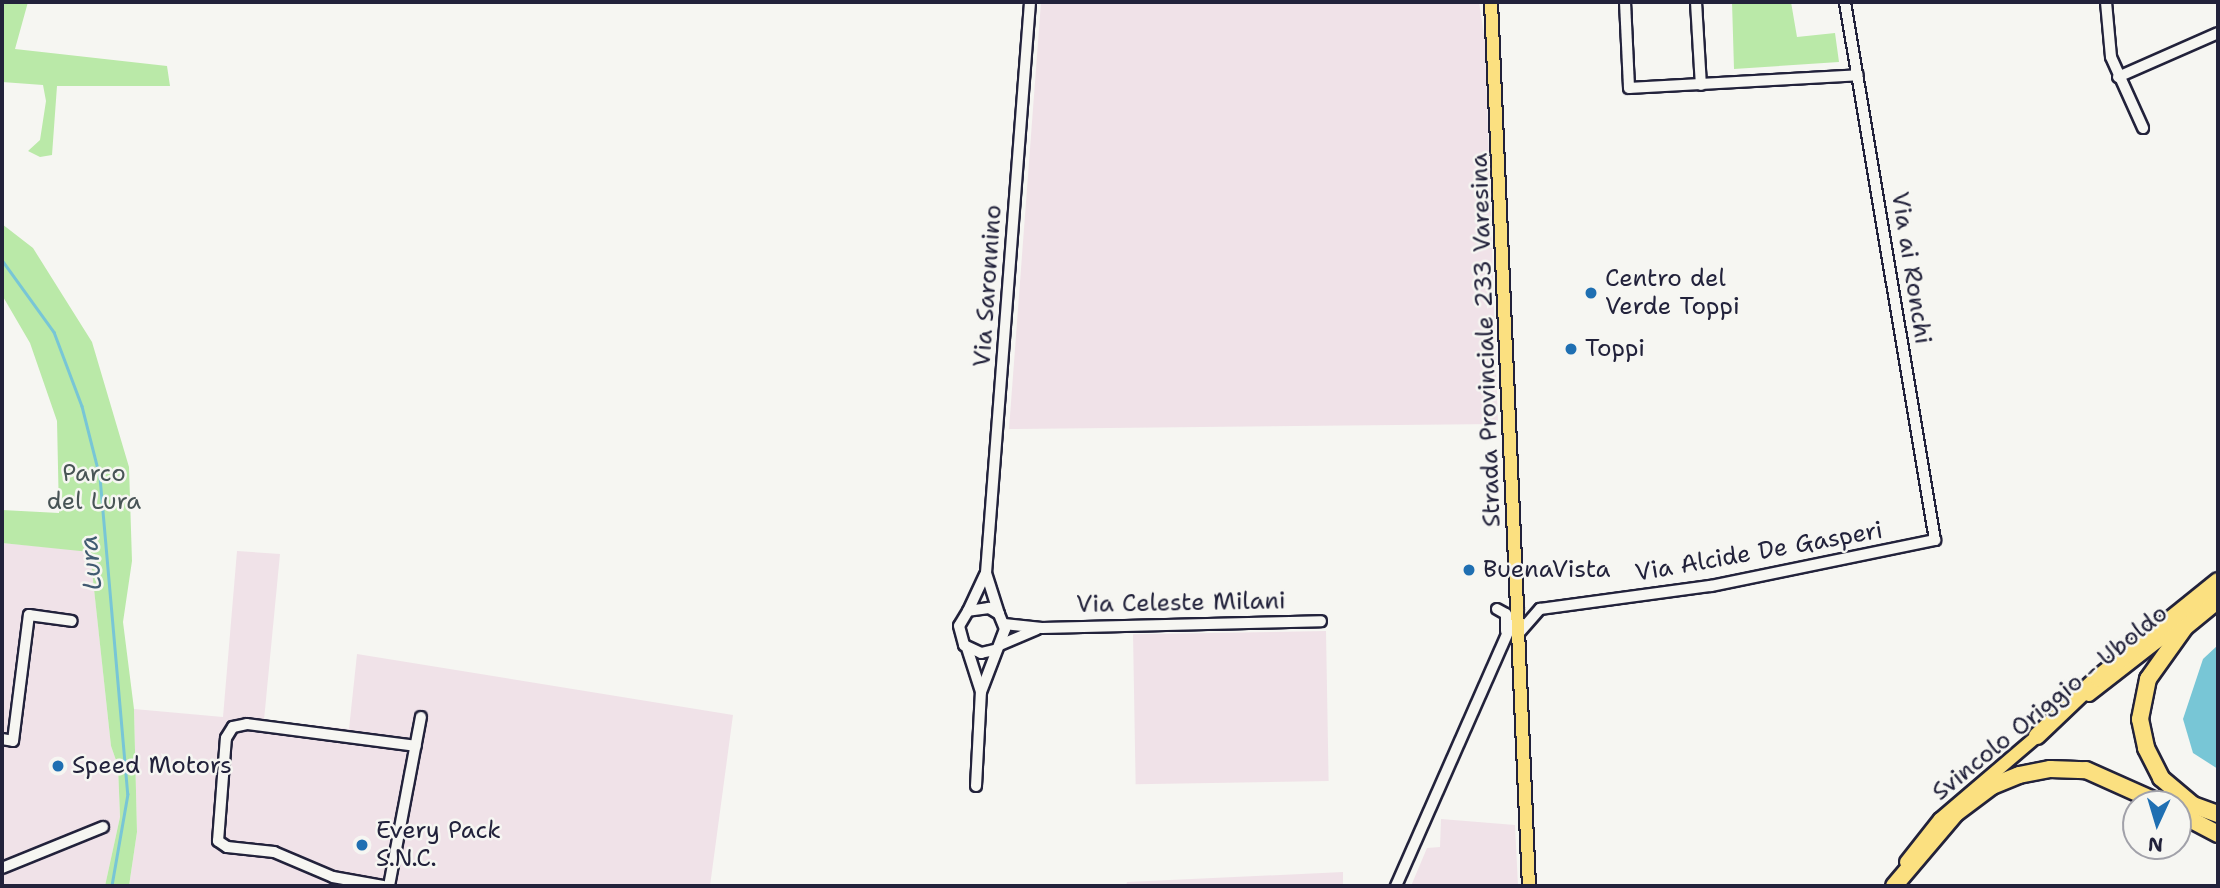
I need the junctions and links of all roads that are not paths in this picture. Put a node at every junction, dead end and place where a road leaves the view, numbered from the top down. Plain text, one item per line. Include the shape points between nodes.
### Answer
1 (1030, 2) edge
2 (1491, 2) edge
3 (1625, 2) edge
4 (1696, 2) edge
5 (1845, 2) edge
6 (2106, 2) edge
7 (2218, 33) edge
8 (1858, 75) junction
9 (2118, 77) junction
10 (1701, 85) junction
11 (2143, 128) dead end
12 (1935, 540) joint
13 (986, 573) junction
14 (2218, 581) edge
15 (2218, 594) edge
16 (2218, 600) edge
17 (1497, 609) dead end
18 (1518, 609) junction
19 (968, 611) junction
20 (1002, 619) junction
21 (72, 621) dead end
22 (1321, 621) dead end
23 (1042, 628) junction
24 (1519, 633) junction
25 (1505, 637) junction
26 (997, 647) junction
27 (967, 648) junction
28 (981, 692) junction
29 (421, 717) dead end
30 (2037, 736) junction
31 (2, 739) edge
32 (416, 746) junction
33 (976, 786) dead end
34 (2131, 790) edge
35 (2218, 814) edge
36 (2192, 820) edge
37 (103, 827) dead end
38 (2218, 834) edge
39 (2, 868) edge
40 (383, 886) edge
41 (388, 886) edge
42 (1396, 886) edge
43 (1529, 886) edge
44 (1893, 886) edge

1 - 13 street, Via Saronnino
2 - 18 main road, Strada Provinciale 233 Varesina
3 - 10 street via 1629,88
4 - 10 street
5 - 8 street, Via ai Ronchi
6 - 9 street
7 - 9 street
8 - 10 street
8 - 12 street, Via ai Ronchi
9 - 11 street
12 - 24 street, Via Alcide De Gasperi via 1711,586 1540,609
13 - 19 street, Via Saronnino
13 - 20 street, Via Saronnino
14 - 30 highway via 2098,678
15 - 30 main road, Svincolo Origgio - Uboldo
16 - 35 highway via 2185,627 2148,679 2140,719 2146,748 2161,778 2187,801
17 - 25 street via 1506,614
18 - 24 main road, Strada Provinciale 233 Varesina
18 - 25 street
19 - 20 street via 981,607
19 - 27 street, Via Saronnino via 959,634
20 - 23 street
20 - 26 street, Via Saronnino
21 - 31 street via 30,615 13,741
22 - 23 street, Via Celeste Milani
23 - 26 street
24 - 43 main road, Strada Provinciale 233 Varesina
25 - 42 street
26 - 27 street via 981,653
26 - 28 street, Via Saronnino
27 - 28 street, Via Saronnino
28 - 33 street, Via Saronnino
29 - 32 street
30 - 44 main road, Svincolo Origgio - Uboldo via 1940,819
32 - 40 street via 247,724 233,727 226,738 218,841 227,847 274,852 333,877
32 - 41 street
34 - 44 highway via 2086,770 2050,769 2019,775 1992,786 1956,813
36 - 38 highway
37 - 39 street

